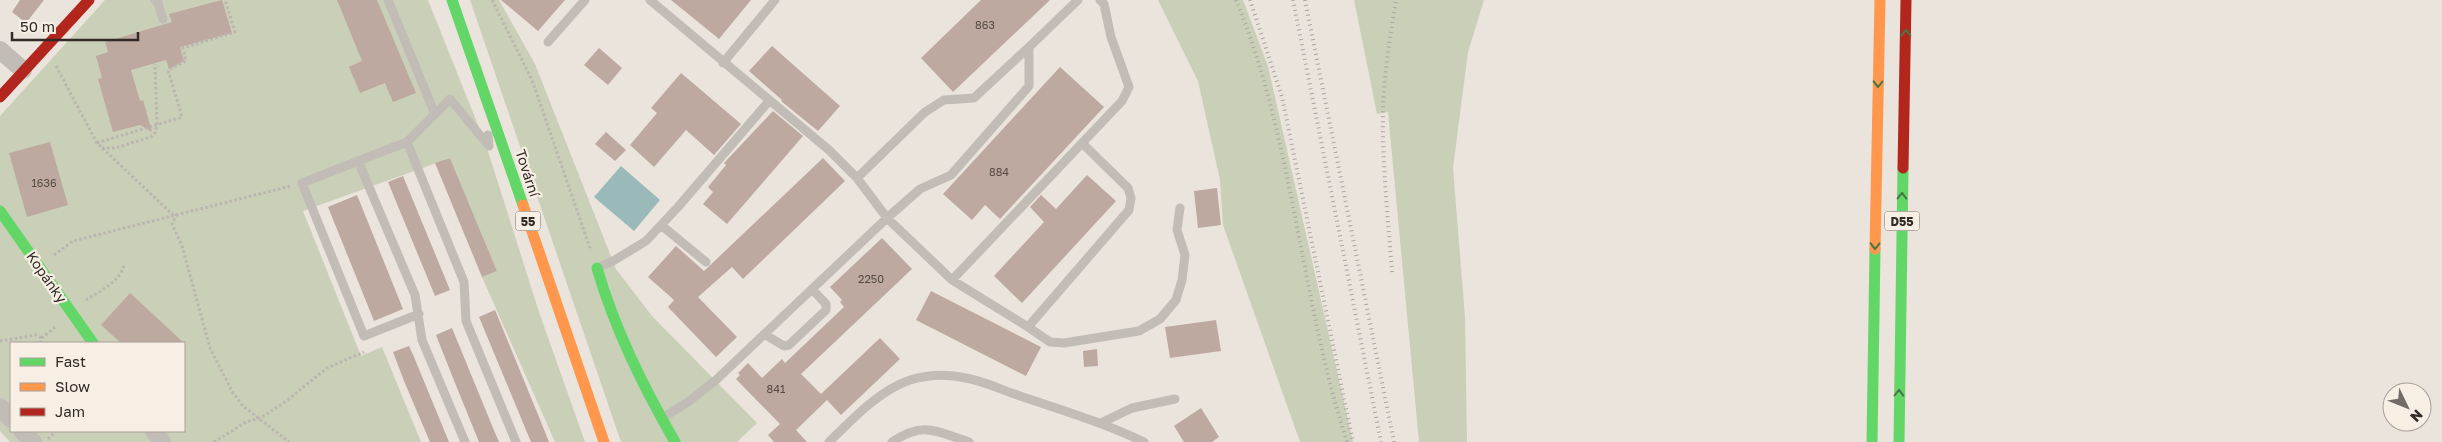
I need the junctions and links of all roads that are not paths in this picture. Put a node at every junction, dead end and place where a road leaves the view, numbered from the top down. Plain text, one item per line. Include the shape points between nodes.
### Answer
1 (89, 0) edge
2 (155, 0) edge
3 (388, 0) edge
4 (452, 0) edge
5 (586, 0) edge
6 (650, 0) edge
7 (775, 0) edge
8 (1078, 0) edge
9 (1100, 0) edge
10 (1880, 0) edge
11 (1906, 0) edge
12 (163, 20) dead end
13 (548, 42) dead end
14 (1029, 47) junction
15 (0, 50) edge
16 (723, 63) junction
17 (23, 70) junction
18 (481, 80) junction
19 (0, 97) edge
20 (769, 101) junction
21 (435, 114) junction
22 (407, 142) junction
23 (1082, 143) junction
24 (358, 161) junction
25 (857, 178) junction
26 (1180, 208) dead end
27 (0, 210) edge
28 (887, 218) junction
29 (661, 224) junction
30 (706, 262) dead end
31 (597, 268) joint
32 (952, 280) junction
33 (812, 289) junction
34 (418, 314) junction
35 (1028, 327) junction
36 (764, 334) junction
37 (92, 342) edge
38 (1175, 400) dead end
39 (0, 407) edge
40 (10, 418) edge
41 (662, 419) junction
42 (1101, 423) junction
43 (23, 432) edge
44 (33, 442) edge
45 (465, 442) edge
46 (516, 442) edge
47 (604, 442) edge
48 (675, 442) edge
49 (829, 442) edge
50 (892, 442) edge
51 (969, 442) edge
52 (1144, 442) edge
53 (1872, 442) edge
54 (1899, 442) edge

1 - 17 main road
2 - 12 lane
3 - 21 lane
4 - 18 main road, Tovární / 55
5 - 13 lane
6 - 16 lane
7 - 16 lane
8 - 14 lane
9 - 23 lane via 1104,4 1111,37 1129,87 1122,101
10 -> 53 main road, D55
54 -> 11 main road, D55
14 - 25 lane via 974,98 944,100 925,112
14 - 28 lane via 1029,86 952,175 920,189
15 - 17 street
16 - 20 lane
17 - 19 main road
18 - 21 lane via 489,146 450,99
18 - 47 main road, Tovární / 55
20 - 25 lane via 829,150
20 - 29 lane
21 - 22 lane
22 - 24 lane
22 - 46 lane via 464,282 466,321
23 - 32 lane
23 - 35 lane via 1128,188 1130,210
24 - 34 lane via 415,295
24 - 34 lane via 302,183 364,336
25 - 28 lane
26 - 35 lane via 1177,230 1185,255 1182,280 1176,300 1160,319 1139,331 1064,343 1050,342
27 - 37 main road, Kopánky
28 - 32 lane
28 - 33 lane
29 - 30 lane
29 - 31 lane via 646,241
31 - 41 main road via 607,306 626,352
32 - 35 lane
33 - 36 lane
33 - 36 lane via 826,304 826,310 789,345 784,346
34 - 45 lane via 422,340
36 - 41 lane via 716,380
38 - 42 lane via 1132,408
39 - 40 street
41 - 48 main road
42 - 49 lane via 966,378 924,376 886,392
42 - 52 lane
43 - 44 street
50 - 51 lane via 916,429 928,429

